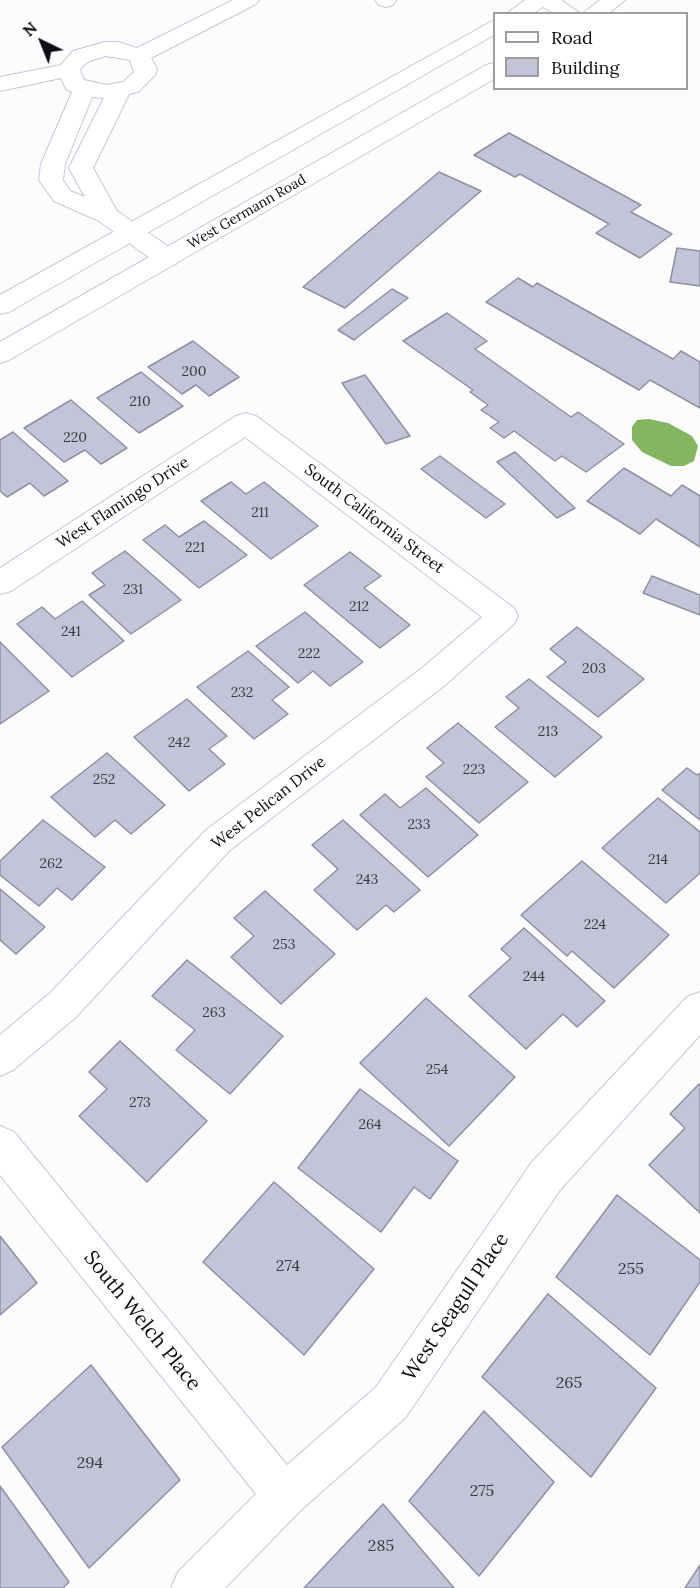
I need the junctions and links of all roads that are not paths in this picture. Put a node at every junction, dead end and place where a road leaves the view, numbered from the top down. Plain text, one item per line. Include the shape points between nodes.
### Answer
1 (249, 0) edge
2 (540, 0) edge
3 (546, 0) edge
4 (615, 0) edge
5 (519, 12) edge
6 (567, 12) edge
7 (595, 12) edge
8 (493, 27) edge
9 (139, 56) junction
10 (69, 70) junction
11 (493, 71) edge
12 (0, 84) edge
13 (84, 89) junction
14 (119, 91) junction
15 (85, 178) junction
16 (51, 180) junction
17 (108, 216) junction
18 (131, 232) junction
19 (167, 258) junction
20 (0, 306) edge
21 (0, 354) edge
22 (246, 423) joint
23 (0, 583) edge
24 (503, 616) joint
25 (700, 1009) edge
26 (0, 1058) edge
27 (0, 1145) edge
28 (285, 1496) junction
29 (194, 1588) edge

1 - 9 street
2 - 5 street
3 - 6 street
4 - 7 street
8 - 18 street
9 - 10 street via 118,49 92,51 81,56
9 - 14 street via 146,69 144,75
10 - 12 street
10 - 13 street via 74,84
11 - 19 street, West Germann Road
13 - 14 street
13 - 16 street via 52,164
14 - 15 street via 81,168
15 - 16 street
15 - 17 street
16 - 17 street via 62,196
17 - 18 street
18 - 19 street
18 - 20 street
19 - 21 street, West Germann Road
22 - 23 street, West Flamingo Drive
22 - 24 street, South California Street
24 - 26 street, West Pelican Drive via 433,677 218,840 63,1005
25 - 28 street, West Seagull Place via 546,1176 391,1402
27 - 28 street, South Welch Place
28 - 29 street, West Seagull Place

